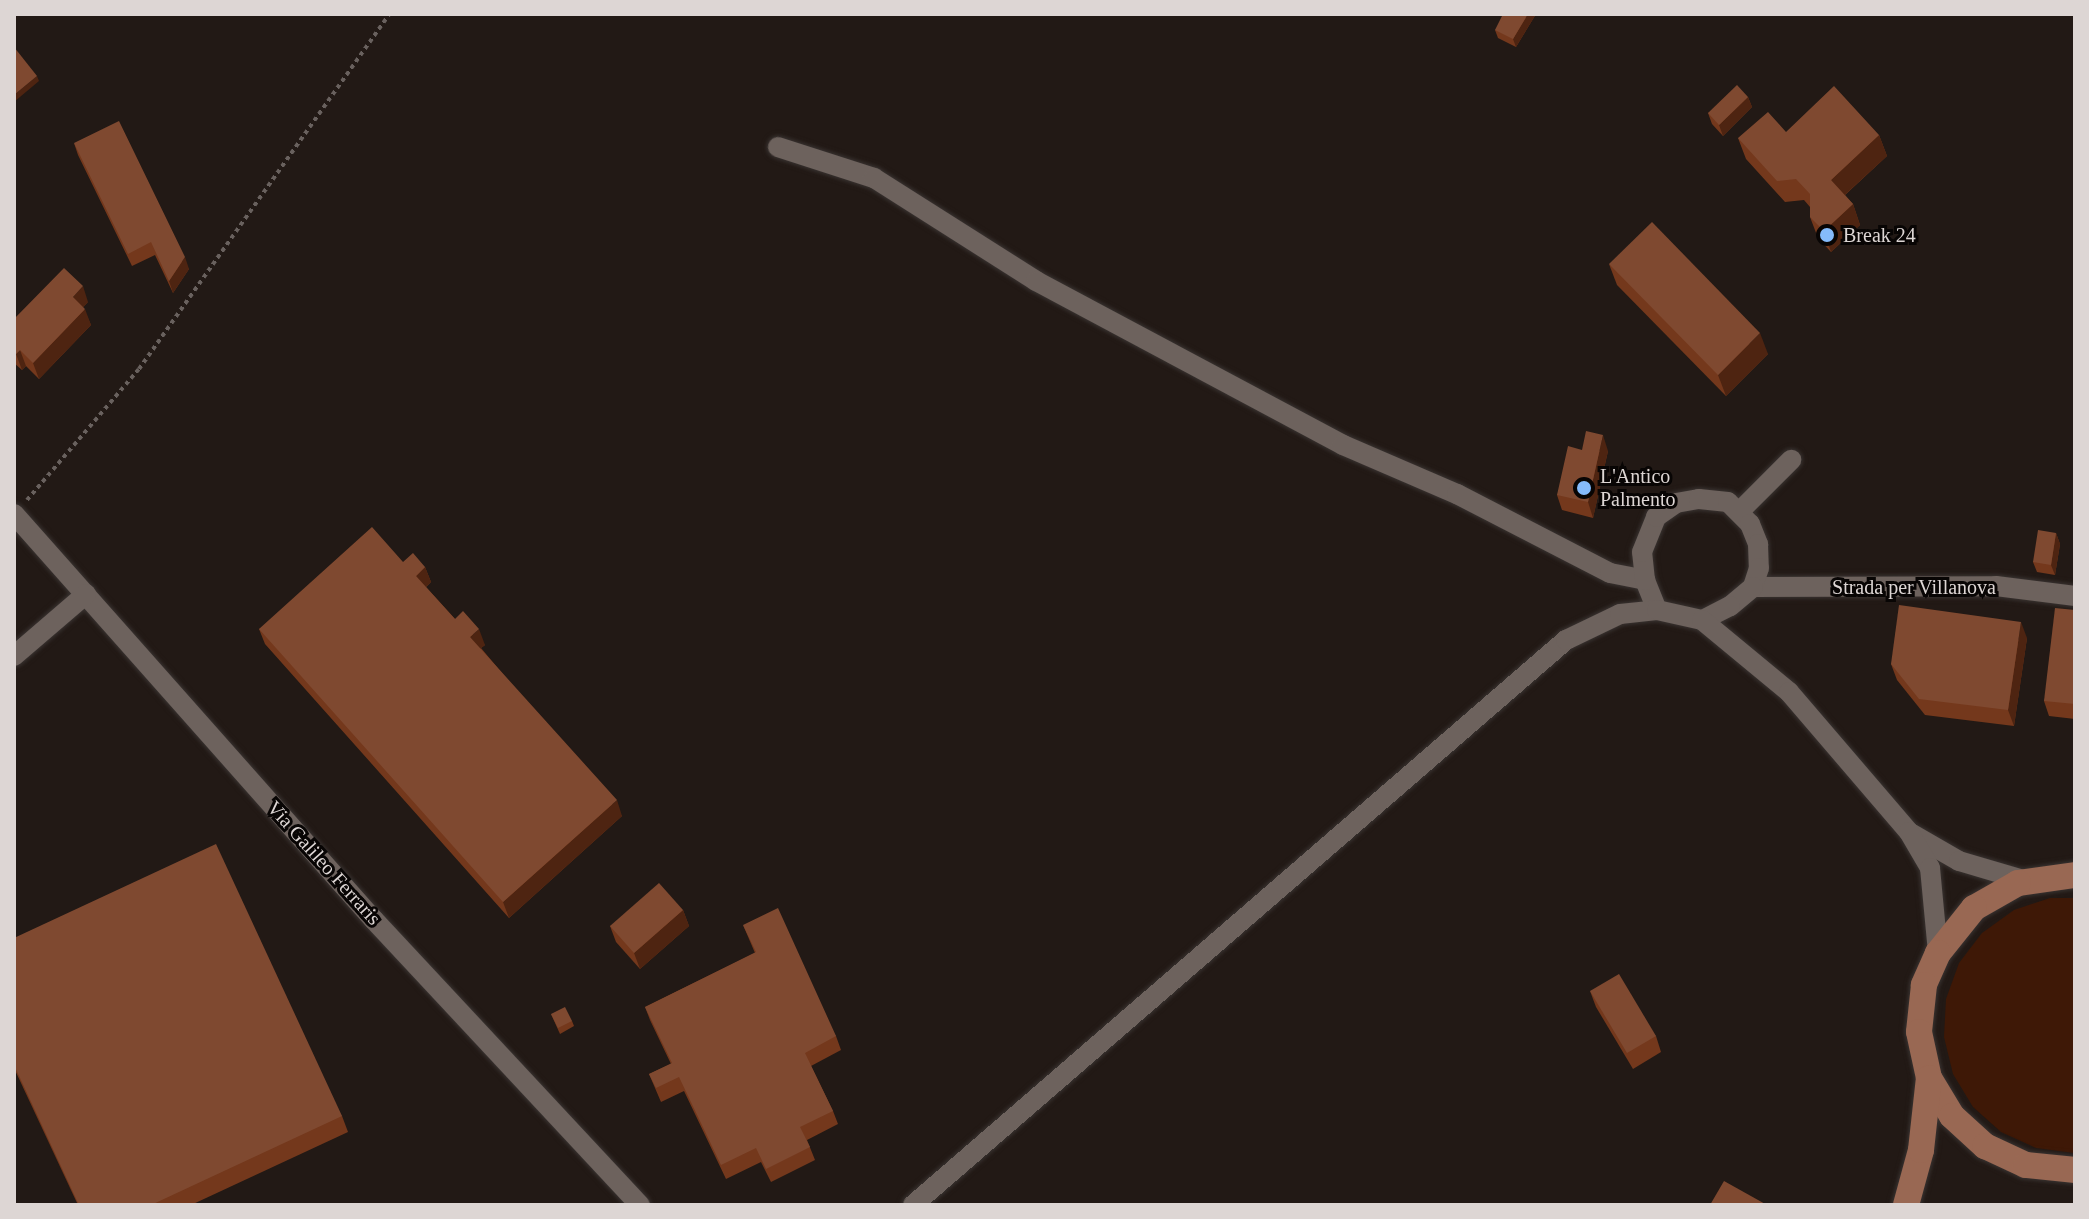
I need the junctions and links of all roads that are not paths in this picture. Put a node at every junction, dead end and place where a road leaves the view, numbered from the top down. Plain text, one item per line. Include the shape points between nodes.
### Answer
1 (778, 147) dead end
2 (1791, 460) dead end
3 (1739, 512) junction
4 (14, 514) edge
5 (1645, 580) junction
6 (1753, 587) junction
7 (86, 594) junction
8 (2075, 596) edge
9 (1657, 610) junction
10 (1702, 620) junction
11 (14, 656) edge
12 (1909, 832) junction
13 (2072, 874) edge
14 (2027, 881) junction
15 (1938, 953) junction
16 (1929, 1078) junction
17 (2074, 1171) edge
18 (640, 1205) edge
19 (913, 1205) edge
20 (1906, 1205) edge

1 - 5 street via 874,178 1036,281 1343,445 1457,494 1610,573
2 - 3 street
3 - 5 street via 1728,502 1699,499 1676,503 1656,517 1642,552
3 - 6 street via 1758,544
4 - 7 street, Via Galileo Ferraris
5 - 9 street
6 - 8 street, Strada per Villanova via 1996,586
6 - 10 street
7 - 11 street
7 - 18 street, Via Galileo Ferraris via 374,920
9 - 10 street
9 - 19 street via 1620,614 1566,640
10 - 12 street via 1789,692
12 - 14 street via 1959,861
12 - 15 street via 1930,868
13 - 14 main road
14 - 15 main road via 1974,908
15 - 16 main road via 1924,985 1919,1032
16 - 17 main road via 1952,1116 1985,1146 2026,1165
16 - 20 main road via 1921,1150

